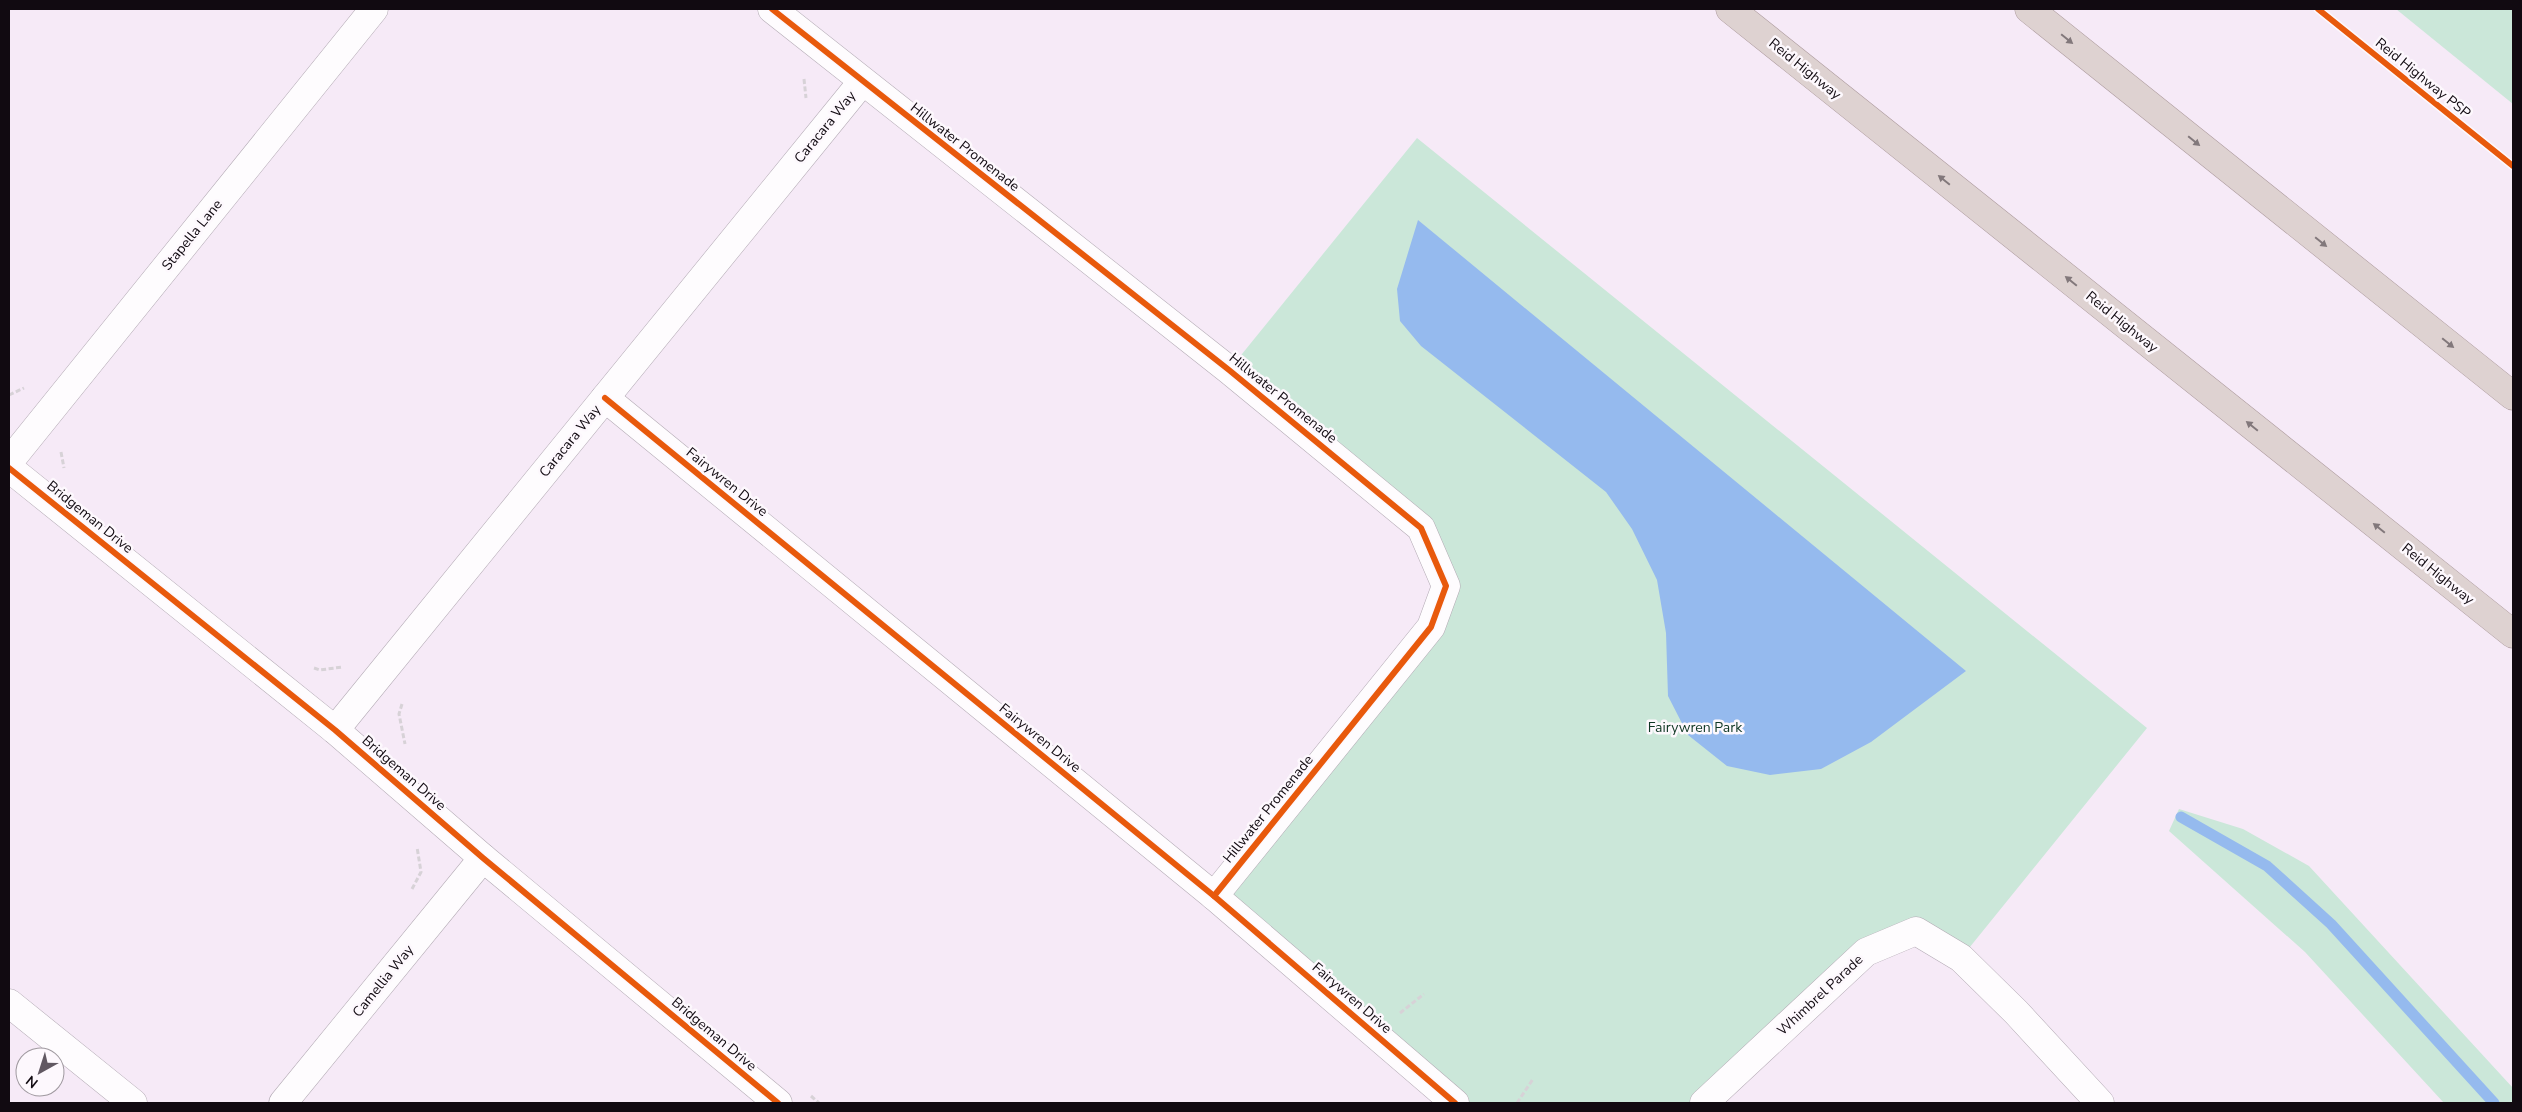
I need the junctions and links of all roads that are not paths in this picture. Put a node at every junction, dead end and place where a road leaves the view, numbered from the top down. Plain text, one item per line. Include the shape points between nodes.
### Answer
1 (374, 9) edge
2 (772, 9) edge
3 (1730, 9) edge
4 (2029, 9) edge
5 (862, 82) junction
6 (2513, 396) edge
7 (605, 398) junction
8 (9, 462) edge
9 (9, 468) edge
10 (2513, 634) edge
11 (335, 730) junction
12 (483, 858) junction
13 (1214, 896) junction
14 (9, 1004) edge
15 (1441, 1099) edge
16 (133, 1103) edge
17 (283, 1103) edge
18 (778, 1103) edge
19 (1704, 1103) edge
20 (2100, 1103) edge

1 - 8 street, Stapella Lane
2 - 5 street, Hillwater Promenade
10 -> 3 highway, Reid Highway
4 -> 6 highway
5 - 7 street, Caracara Way
5 - 13 street, Hillwater Promenade via 1230,370 1422,528 1446,586 1430,627
7 - 11 street, Caracara Way
7 - 13 street, Fairywren Drive
9 - 11 street, Bridgeman Drive
11 - 12 street, Bridgeman Drive
12 - 17 street, Camellia Way
12 - 18 street, Bridgeman Drive
13 - 15 street, Fairywren Drive
14 - 16 street
19 - 20 street, Whimbrel Parade via 1866,952 1916,932 1961,958

